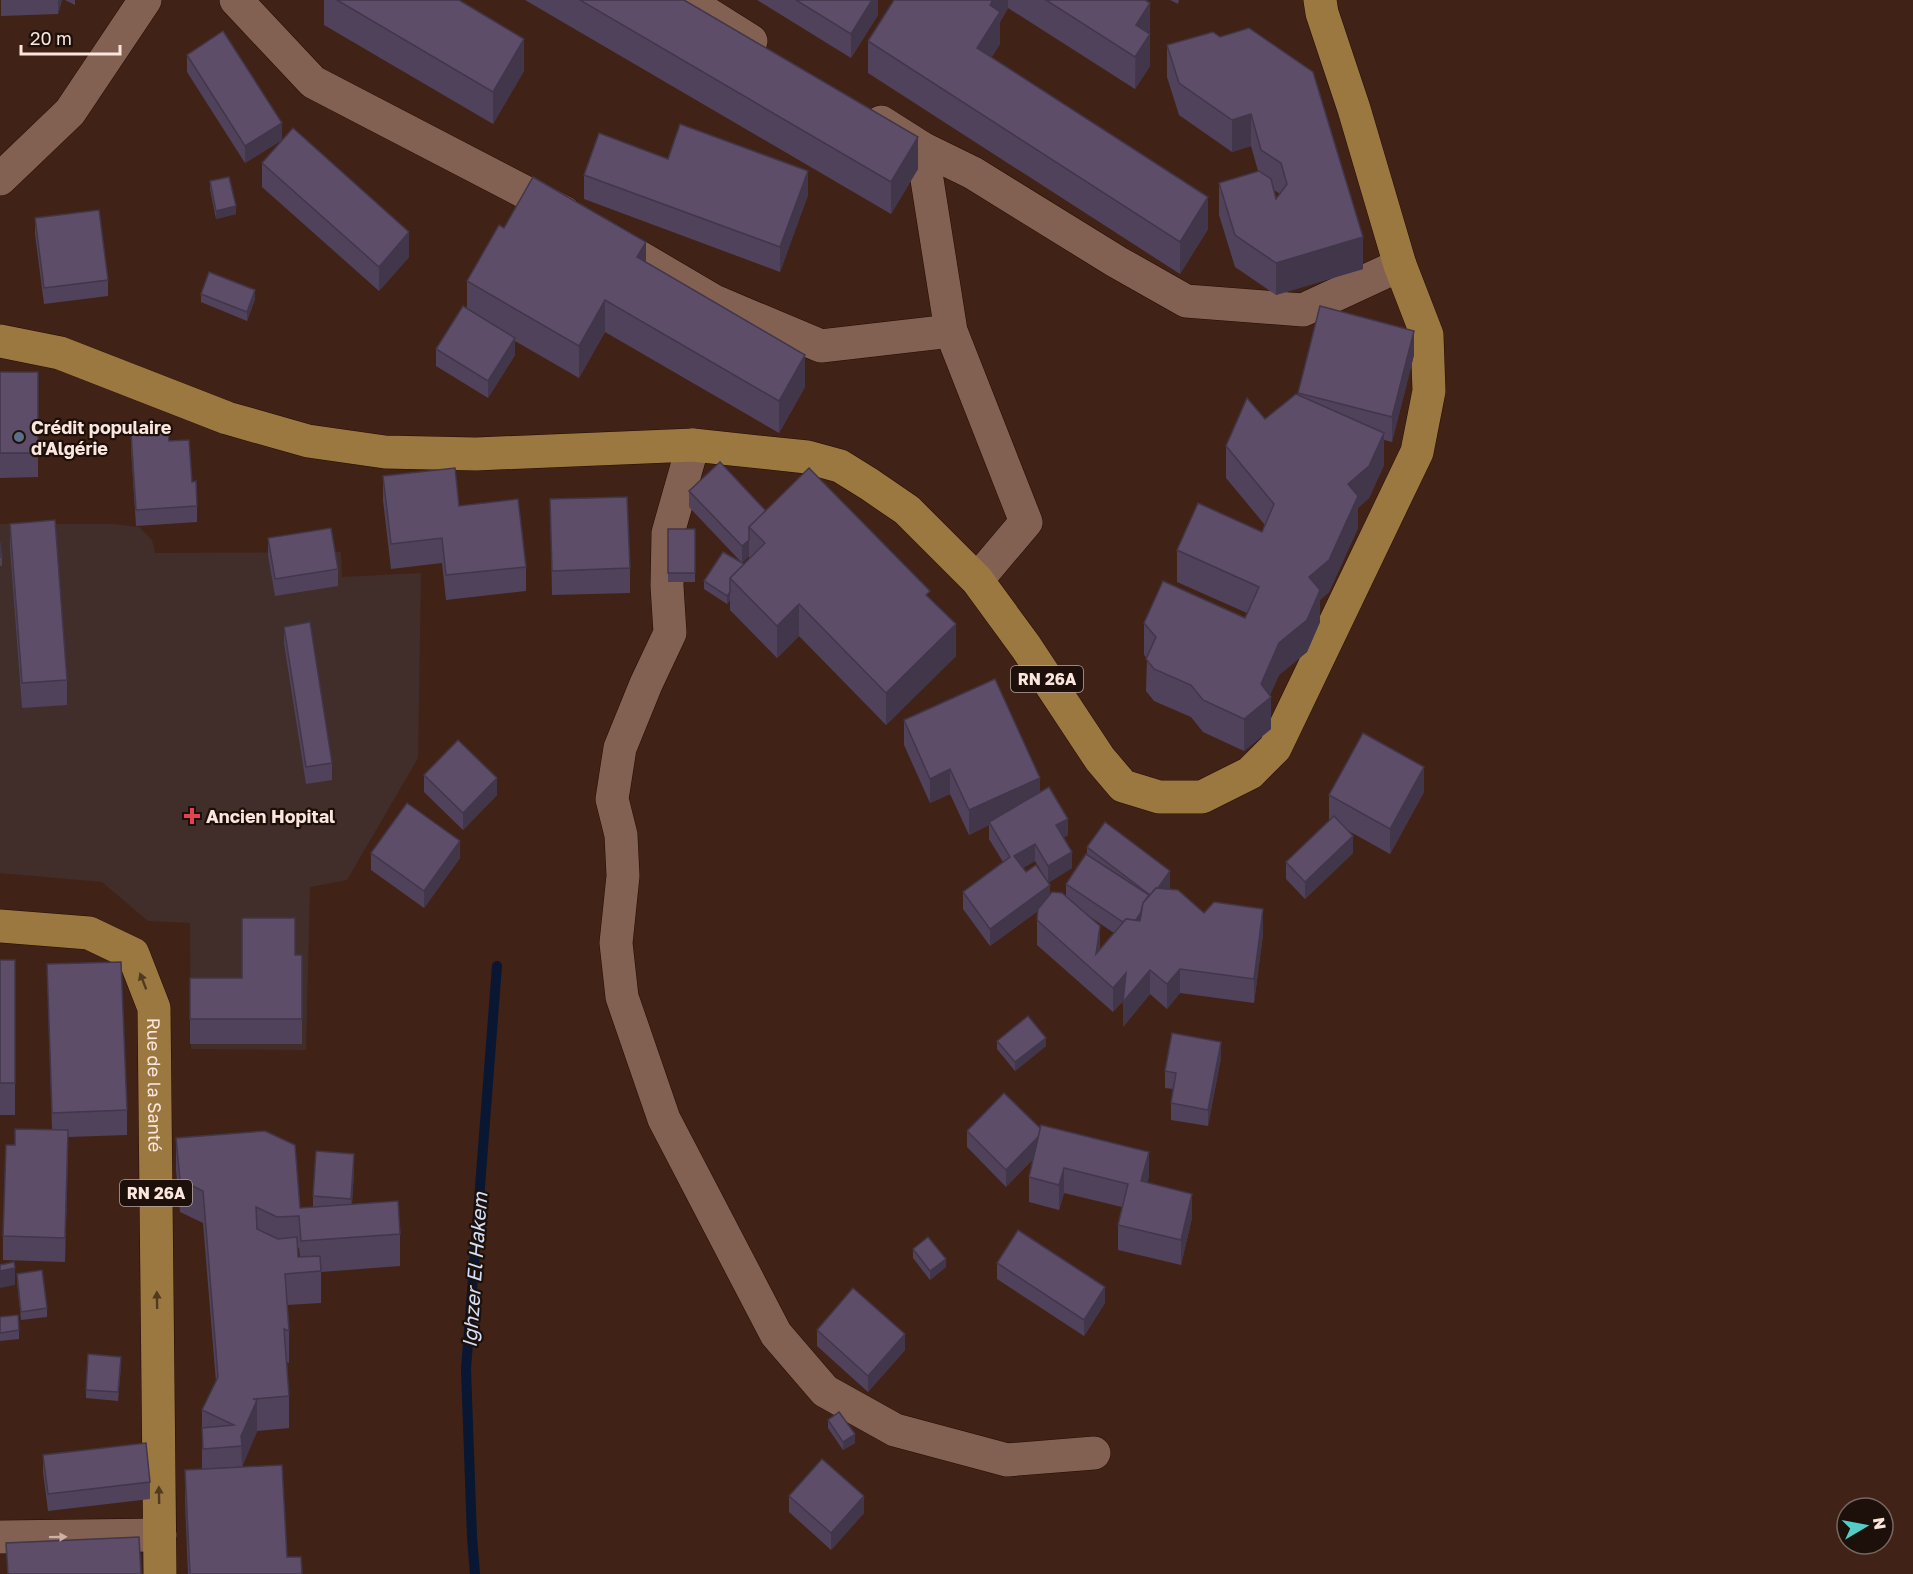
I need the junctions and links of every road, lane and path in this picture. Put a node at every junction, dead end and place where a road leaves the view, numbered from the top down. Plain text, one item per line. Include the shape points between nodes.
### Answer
1 (145, 0) edge
2 (236, 0) edge
3 (686, 0) edge
4 (1320, 0) edge
5 (775, 56) edge
6 (853, 105) edge
7 (922, 148) junction
8 (0, 179) edge
9 (1400, 264) junction
10 (951, 332) junction
11 (0, 341) edge
12 (693, 445) junction
13 (977, 580) junction
14 (0, 926) edge
15 (1094, 1453) dead end
16 (160, 1535) junction
17 (0, 1537) edge
18 (160, 1574) edge

1 - 8 street via 70,112
2 - 10 street via 313,82 550,204 714,301 821,346
3 - 5 street
4 - 9 main road, RN 26A
6 - 7 street
7 - 9 street via 973,173 1186,301 1303,310
7 - 10 street
9 - 13 main road, RN 26A via 1427,335 1429,391 1417,452 1275,748 1250,773 1202,797 1159,797 1123,786 1100,759 1026,646
10 - 13 street via 1026,522
11 - 12 main road, RN 26A via 60,353 227,418 308,441 385,452 476,454
12 - 13 main road, RN 26A via 807,457 840,466 907,510
12 - 15 street via 668,533 670,633 620,748 612,800 621,835 616,943 622,997 664,1119 776,1334 825,1391 895,1430 1007,1460
16 -> 14 main road, Rue de la Santé / RN 26A via 154,1008 133,954 89,933
17 -> 16 street
16 - 18 main road, Rue de la Santé / RN 26A

